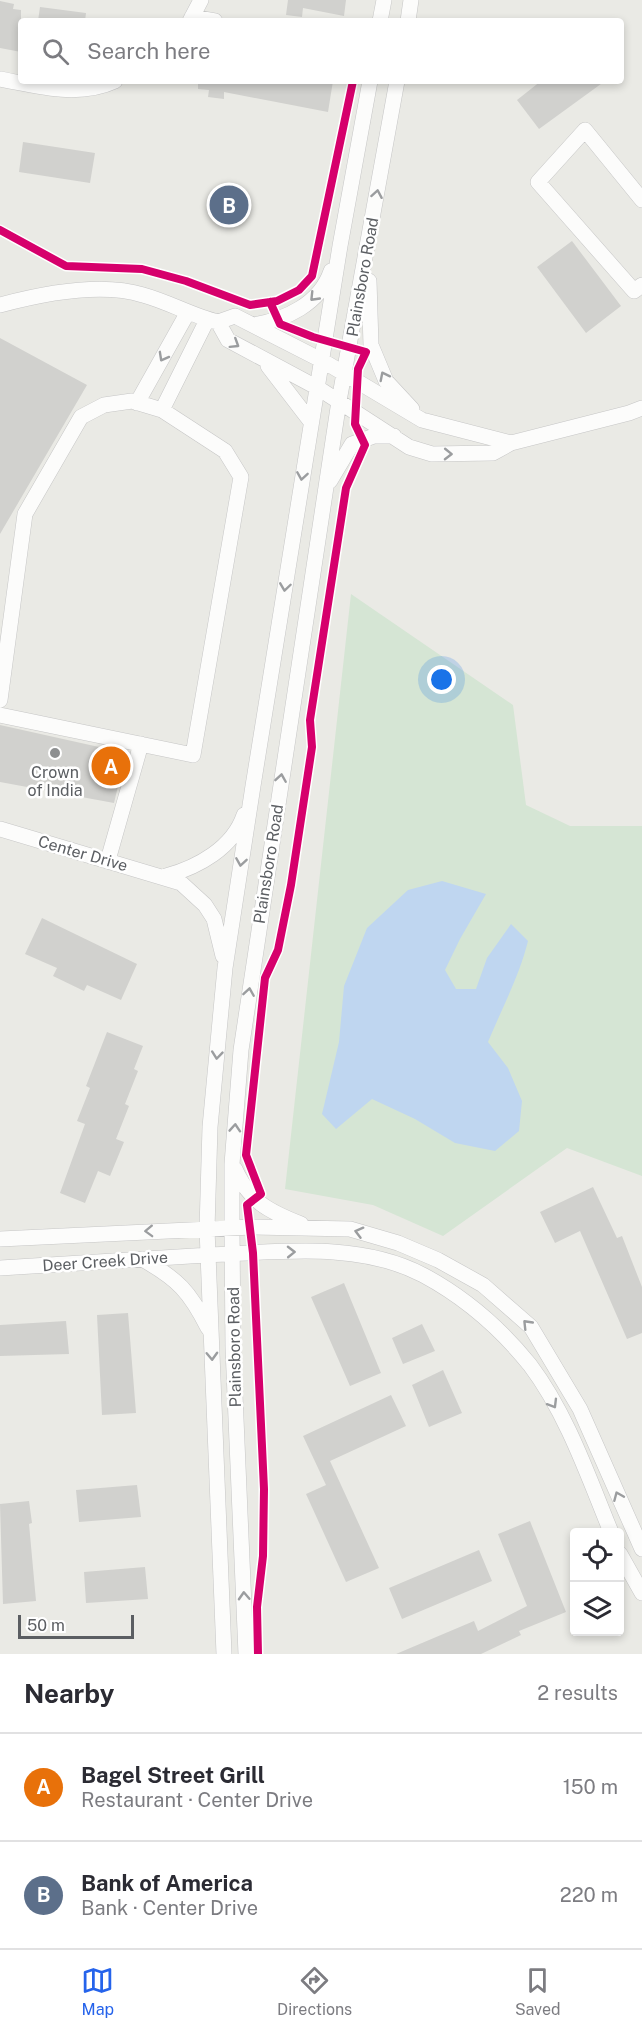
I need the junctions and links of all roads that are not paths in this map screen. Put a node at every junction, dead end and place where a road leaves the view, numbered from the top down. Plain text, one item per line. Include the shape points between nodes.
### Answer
1 (192, 0) edge
2 (201, 0) edge
3 (384, 0) edge
4 (411, 0) edge
5 (191, 18) edge
6 (192, 18) edge
7 (381, 18) edge
8 (408, 18) edge
9 (0, 79) edge
10 (18, 82) edge
11 (27, 84) edge
12 (108, 84) edge
13 (369, 84) edge
14 (396, 84) edge
15 (642, 200) edge
16 (370, 236) junction
17 (340, 246) junction
18 (642, 285) edge
19 (1, 301) edge
20 (188, 312) junction
21 (213, 321) junction
22 (253, 325) junction
23 (260, 358) junction
24 (322, 361) junction
25 (344, 376) junction
26 (318, 388) junction
27 (339, 401) junction
28 (137, 402) junction
29 (642, 408) edge
30 (162, 410) junction
31 (422, 420) junction
32 (311, 422) junction
33 (394, 436) junction
34 (512, 443) junction
35 (325, 492) junction
36 (0, 700) edge
37 (0, 715) edge
38 (141, 744) junction
39 (253, 786) junction
40 (0, 829) edge
41 (108, 860) junction
42 (166, 876) junction
43 (225, 968) junction
44 (232, 1164) junction
45 (232, 1228) junction
46 (312, 1228) junction
47 (207, 1229) junction
48 (0, 1239) edge
49 (233, 1254) junction
50 (209, 1255) junction
51 (142, 1259) junction
52 (0, 1268) edge
53 (211, 1333) junction
54 (609, 1528) edge
55 (642, 1549) edge
56 (624, 1561) edge
57 (642, 1593) edge
58 (224, 1654) edge
59 (246, 1654) edge

1 - 5 street
2 - 6 street
3 - 7 street
4 - 8 street
9 - 10 street
11 - 12 street via 60,90
13 - 17 street, Plainsboro Road
16 -> 14 street, Plainsboro Road
15 - 18 street via 585,130 538,182 634,291
16 - 25 street, Plainsboro Road
31 -> 16 street via 386,381 372,345 368,295
17 -> 22 street via 328,282 306,305 275,320
17 - 24 street, Plainsboro Road
19 - 20 street via 118,290 141,294
20 - 21 street
20 -> 28 street
21 - 22 street via 235,316
21 -> 23 street via 228,340
21 - 30 street
22 - 24 street
23 - 26 street
23 - 32 street
24 - 25 street
24 - 26 street, Plainsboro Road
25 - 27 street, Plainsboro Road
25 - 31 street
26 - 27 street
26 - 32 street, Plainsboro Road
27 - 33 street
27 - 35 street, Plainsboro Road
28 - 30 street
28 - 36 street via 104,405 81,417 25,514
29 - 34 street
30 - 38 street via 225,451 241,477 193,755
31 - 34 street
32 -> 39 street, Plainsboro Road
33 -> 34 street via 409,447 447,455 493,453
33 - 35 street via 374,436 352,444
44 -> 35 street, Plainsboro Road via 244,1024
37 - 38 street
38 - 41 street
39 - 42 street via 240,826 226,843 202,862
39 -> 43 street, Plainsboro Road
40 - 41 street, Center Drive
41 - 42 street, Center Drive
42 - 43 street, Center Drive via 181,883 214,919
43 -> 47 street, Plainsboro Road via 210,1127
44 - 45 street, Plainsboro Road
44 - 46 street via 244,1189 270,1212
45 - 46 street, Deer Creek Drive
45 - 47 street, Deer Creek Drive
45 - 49 street, Plainsboro Road
55 -> 46 street, Deer Creek Drive via 580,1409 531,1327 483,1285 438,1260 350,1229
47 -> 48 street, Deer Creek Drive
47 - 50 street, Plainsboro Road
49 - 50 street, Deer Creek Drive
49 -> 54 street, Deer Creek Drive via 334,1252 379,1259 422,1274 475,1308 530,1366 561,1416
59 -> 49 street, Plainsboro Road
50 - 51 street, Deer Creek Drive
50 - 53 street, Plainsboro Road
51 - 52 street, Deer Creek Drive
51 - 53 street via 170,1275 192,1296
53 -> 58 street, Plainsboro Road
56 - 57 street

